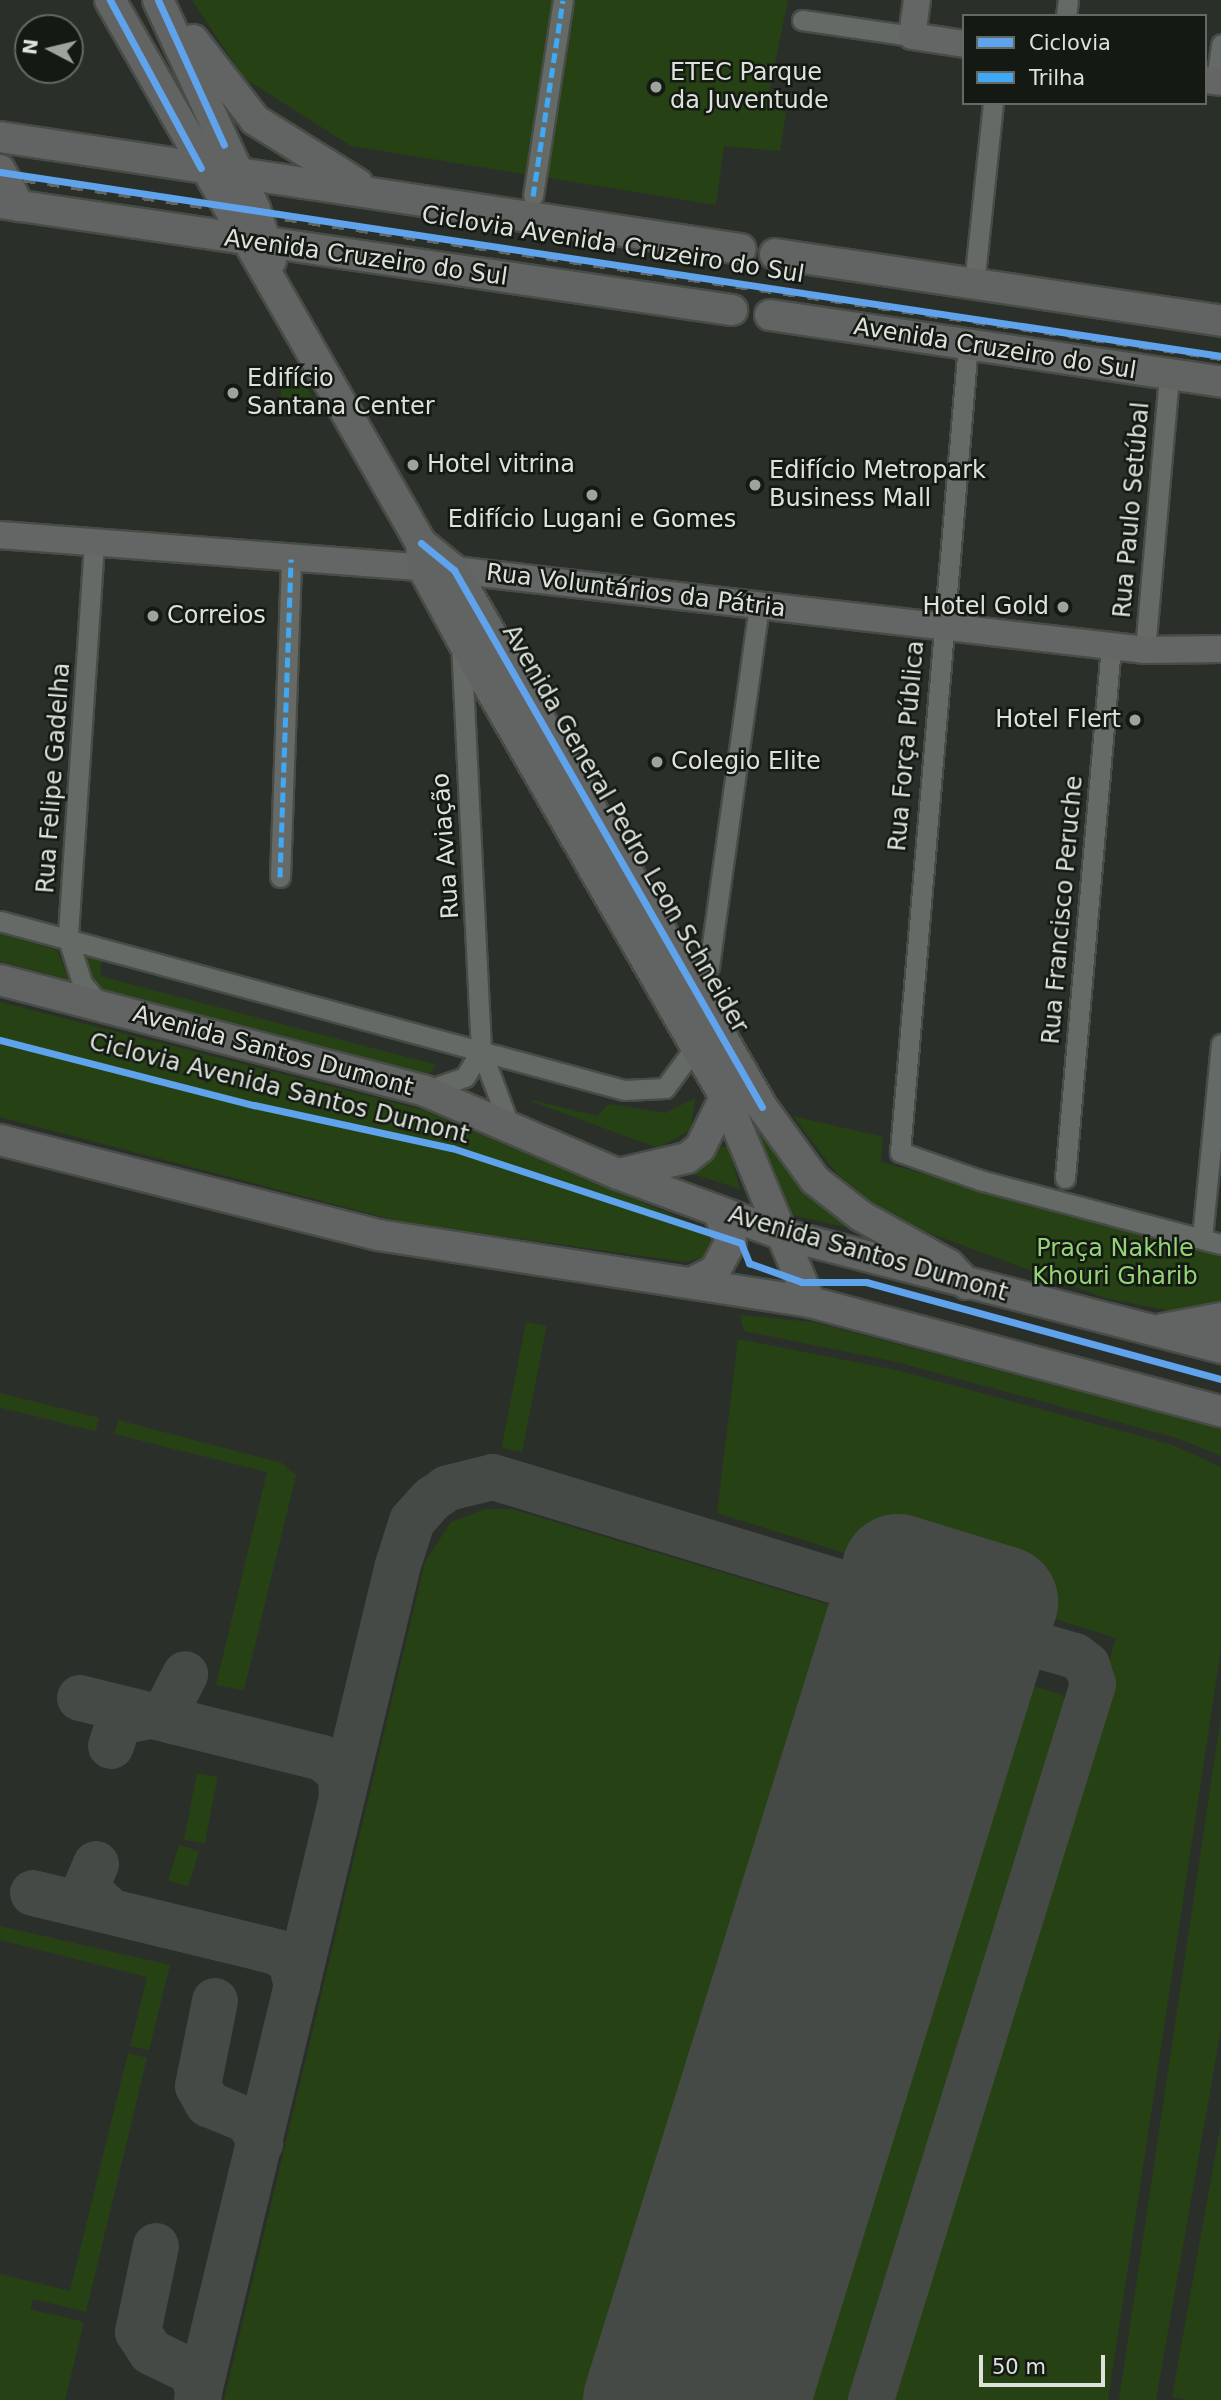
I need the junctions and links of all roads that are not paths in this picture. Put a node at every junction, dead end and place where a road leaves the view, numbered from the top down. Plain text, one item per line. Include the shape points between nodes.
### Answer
1 (110, 0) edge
2 (563, 0) edge
3 (917, 0) edge
4 (160, 4) edge
5 (802, 20) dead end
6 (912, 36) junction
7 (962, 44) edge
8 (1221, 44) edge
9 (1214, 81) edge
10 (993, 105) edge
11 (0, 137) edge
12 (201, 167) junction
13 (0, 170) edge
14 (239, 173) junction
15 (370, 192) junction
16 (533, 196) dead end
17 (10, 204) edge
18 (258, 242) junction
19 (741, 249) dead end
20 (775, 254) dead end
21 (974, 284) junction
22 (733, 310) dead end
23 (770, 315) dead end
24 (1221, 321) edge
25 (968, 344) junction
26 (1169, 375) junction
27 (1221, 382) edge
28 (0, 535) edge
29 (94, 543) junction
30 (422, 555) junction
31 (291, 559) junction
32 (454, 570) junction
33 (760, 605) junction
34 (943, 626) junction
35 (461, 638) junction
36 (1111, 646) junction
37 (1145, 649) junction
38 (1221, 649) edge
39 (1186, 653) junction
40 (1221, 665) edge
41 (280, 877) dead end
42 (0, 921) edge
43 (68, 939) junction
44 (0, 980) edge
45 (694, 982) junction
46 (102, 1007) junction
47 (1221, 1044) edge
48 (696, 1046) junction
49 (481, 1050) junction
50 (425, 1091) junction
51 (725, 1097) junction
52 (509, 1125) junction
53 (0, 1140) edge
54 (618, 1174) junction
55 (1065, 1178) dead end
56 (718, 1212) junction
57 (781, 1234) junction
58 (1212, 1241) edge
59 (697, 1280) junction
60 (967, 1284) junction
61 (810, 1302) junction
62 (1221, 1318) edge
63 (1152, 1331) junction
64 (1221, 1348) edge
65 (1221, 1411) edge

1 - 12 main road
2 - 16 street
3 - 6 main road
4 - 14 main road
4 - 15 main road via 255,120
5 - 6 street
6 - 7 main road
8 - 9 street
10 - 21 street
11 - 12 main road
12 - 14 main road
12 - 18 main road
13 - 17 main road
14 - 15 main road
14 - 18 main road
15 - 19 main road
17 - 18 main road, Avenida Cruzeiro do Sul
18 - 22 main road, Avenida Cruzeiro do Sul
18 - 30 main road, Avenida General Pedro Leon Schneider
20 - 21 main road
21 - 24 main road
23 - 25 main road, Avenida Cruzeiro do Sul
25 - 26 main road, Avenida Cruzeiro do Sul
25 - 34 street, Rua Força Pública
26 - 27 main road, Avenida Cruzeiro do Sul
26 - 37 street, Rua Paulo Setúbal
28 - 29 main road
29 - 31 main road
29 - 43 street, Rua Felipe Gadelha
30 - 31 main road
30 - 32 main road
30 - 35 main road, Avenida General Pedro Leon Schneider
31 - 41 street
32 - 33 main road, Rua Voluntários da Pátria
32 - 45 main road, Avenida General Pedro Leon Schneider
33 - 34 main road, Rua Voluntários da Pátria
33 - 45 street via 709,966
34 - 36 main road, Rua Voluntários da Pátria
34 - 58 street, Rua Força Pública via 900,1152 980,1180
35 - 48 main road, Avenida General Pedro Leon Schneider
35 - 49 street, Rua Aviação
36 - 37 main road, Rua Voluntários da Pátria
36 - 55 street, Rua Francisco Peruche
37 - 39 main road, Rua Voluntários da Pátria
38 - 39 main road, Rua Voluntários da Pátria
39 - 40 main road, Rua Voluntários da Pátria
42 - 43 street
43 - 46 street, Rua Felipe Gadelha via 82,984
43 - 49 street
44 - 46 main road, Avenida Santos Dumont
45 - 60 main road, Avenida General Pedro Leon Schneider via 762,1107 816,1180 861,1216 949,1265
46 - 50 main road, Avenida Santos Dumont
47 - 58 street
48 - 49 street via 665,1088 648,1092
48 - 51 main road, Avenida General Pedro Leon Schneider
49 - 50 street via 466,1077
49 - 52 street, Rua Aviação
50 - 52 main road, Avenida Santos Dumont
51 - 54 main road via 700,1147 687,1158
51 - 57 main road, Avenida General Pedro Leon Schneider
52 - 54 main road, Avenida Santos Dumont
53 - 59 main road via 378,1235 541,1265
54 - 56 main road, Avenida Santos Dumont
56 - 57 main road, Avenida Santos Dumont
56 - 59 main road via 731,1241 715,1270
57 - 60 main road, Avenida Santos Dumont
57 - 61 main road, Avenida General Pedro Leon Schneider
59 - 61 main road
60 - 63 main road, Avenida Santos Dumont
61 - 65 main road
62 - 63 main road
63 - 64 main road, Avenida Santos Dumont

